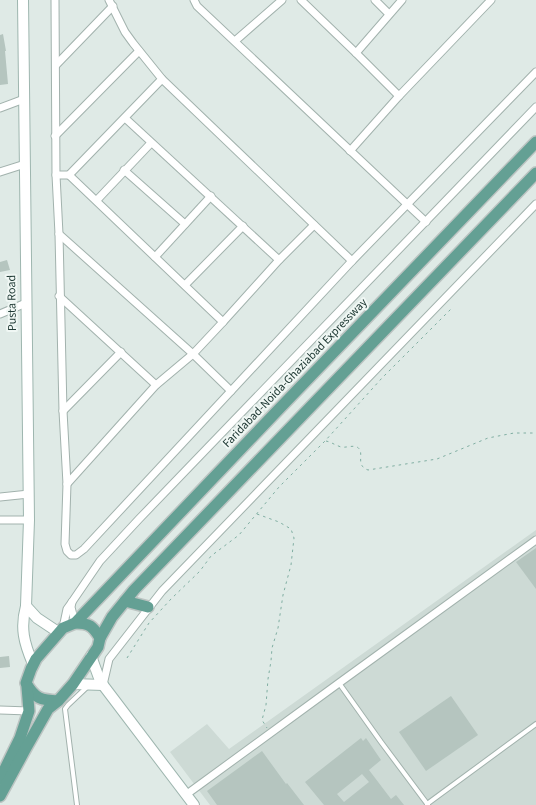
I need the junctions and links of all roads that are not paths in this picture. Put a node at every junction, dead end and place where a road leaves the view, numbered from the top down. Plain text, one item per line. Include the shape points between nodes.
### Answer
1 (23, 0) edge
2 (194, 0) edge
3 (282, 0) edge
4 (301, 0) edge
5 (375, 0) edge
6 (402, 0) edge
7 (491, 0) edge
8 (56, 1) edge
9 (111, 3) edge
10 (389, 14) junction
11 (235, 41) junction
12 (139, 51) junction
13 (356, 53) junction
14 (56, 65) junction
15 (536, 72) edge
16 (162, 79) junction
17 (399, 96) junction
18 (24, 99) junction
19 (536, 107) edge
20 (0, 108) edge
21 (125, 118) junction
22 (55, 136) junction
23 (536, 142) edge
24 (151, 143) junction
25 (350, 151) junction
26 (25, 164) junction
27 (124, 170) junction
28 (0, 172) edge
29 (536, 174) edge
30 (56, 175) junction
31 (68, 175) junction
32 (211, 196) junction
33 (97, 200) junction
34 (536, 204) edge
35 (408, 205) junction
36 (426, 222) junction
37 (185, 224) junction
38 (314, 225) junction
39 (243, 226) junction
40 (59, 234) junction
41 (155, 257) junction
42 (279, 260) junction
43 (352, 261) junction
44 (185, 285) junction
45 (60, 296) junction
46 (26, 303) junction
47 (0, 314) edge
48 (223, 322) junction
49 (121, 352) junction
50 (193, 354) junction
51 (156, 385) junction
52 (231, 391) junction
53 (63, 411) junction
54 (67, 484) junction
55 (29, 494) junction
56 (0, 498) edge
57 (0, 520) edge
58 (29, 520) junction
59 (536, 540) edge
60 (125, 601) junction
61 (72, 602) junction
62 (26, 606) junction
63 (148, 608) junction
64 (75, 623) junction
65 (61, 630) junction
66 (100, 638) junction
67 (91, 656) junction
68 (33, 664) junction
69 (26, 683) junction
70 (339, 683) junction
71 (74, 684) junction
72 (91, 684) junction
73 (103, 685) junction
74 (58, 701) junction
75 (0, 710) edge
76 (29, 710) junction
77 (536, 724) edge
78 (0, 778) edge
79 (187, 794) junction
80 (0, 796) edge
81 (427, 804) edge
82 (77, 805) edge
83 (194, 805) edge

1 - 18 street, Pusta Road
2 - 11 street
3 - 11 street
4 - 13 street
5 - 10 street
6 - 10 street
7 - 17 street
8 - 14 street
9 - 12 street via 125,32
9 - 14 street
10 - 13 street
11 - 25 street
12 - 16 street
12 - 22 street
13 - 17 street
14 - 22 street
15 - 35 street
16 - 21 street
16 - 38 street
17 - 25 street
18 - 20 street
18 - 26 street, Pusta Road
19 - 36 street
21 - 24 street
21 - 31 street
22 - 30 street
23 - 64 main road, Faridabad-Noida-Ghaziabad Expressway
24 - 27 street
24 - 32 street
25 - 35 street
26 - 28 street
26 - 46 street, Pusta Road
27 - 33 street
27 - 37 street
29 - 60 main road
30 - 31 street
30 - 40 street
31 - 33 street
32 - 37 street
32 - 39 street
33 - 41 street
34 - 63 street
35 - 36 street
35 - 43 street
36 - 61 street via 139,519 100,561
37 - 41 street
38 - 42 street
38 - 43 street
39 - 42 street
39 - 44 street
40 - 45 street
40 - 50 street
41 - 44 street
42 - 48 street
43 - 52 street
44 - 48 street
45 - 49 street
45 - 53 street
46 - 47 street
46 - 55 street, Pusta Road
48 - 50 street
49 - 51 street
49 - 53 street
50 - 51 street
50 - 52 street
51 - 54 street
52 - 54 street via 76,555 67,551 65,544
53 - 54 street
55 - 56 street
55 - 58 street, Pusta Road
57 - 58 street
58 - 62 street, Pusta Road
59 - 70 street
60 - 63 main road
60 - 66 main road
61 - 64 street
61 - 65 street
62 - 65 street via 37,618
62 - 68 street, Pusta Road via 22,619 25,645
63 - 73 street via 109,659
64 - 65 main road, Faridabad-Noida-Ghaziabad Expressway
64 - 66 main road via 94,628
65 - 68 main road, Faridabad-Noida-Ghaziabad Expressway
66 - 67 main road
67 - 71 main road
67 - 73 street
68 - 69 main road, Faridabad-Noida-Ghaziabad Expressway
69 - 74 main road via 32,694
69 - 76 main road
70 - 79 street
70 - 81 lane
71 - 72 street
71 - 74 main road
72 - 73 street
72 - 82 lane via 65,709
73 - 79 street
74 - 80 main road via 48,709
75 - 76 street
76 - 78 main road via 20,738
77 - 81 lane
79 - 83 street

